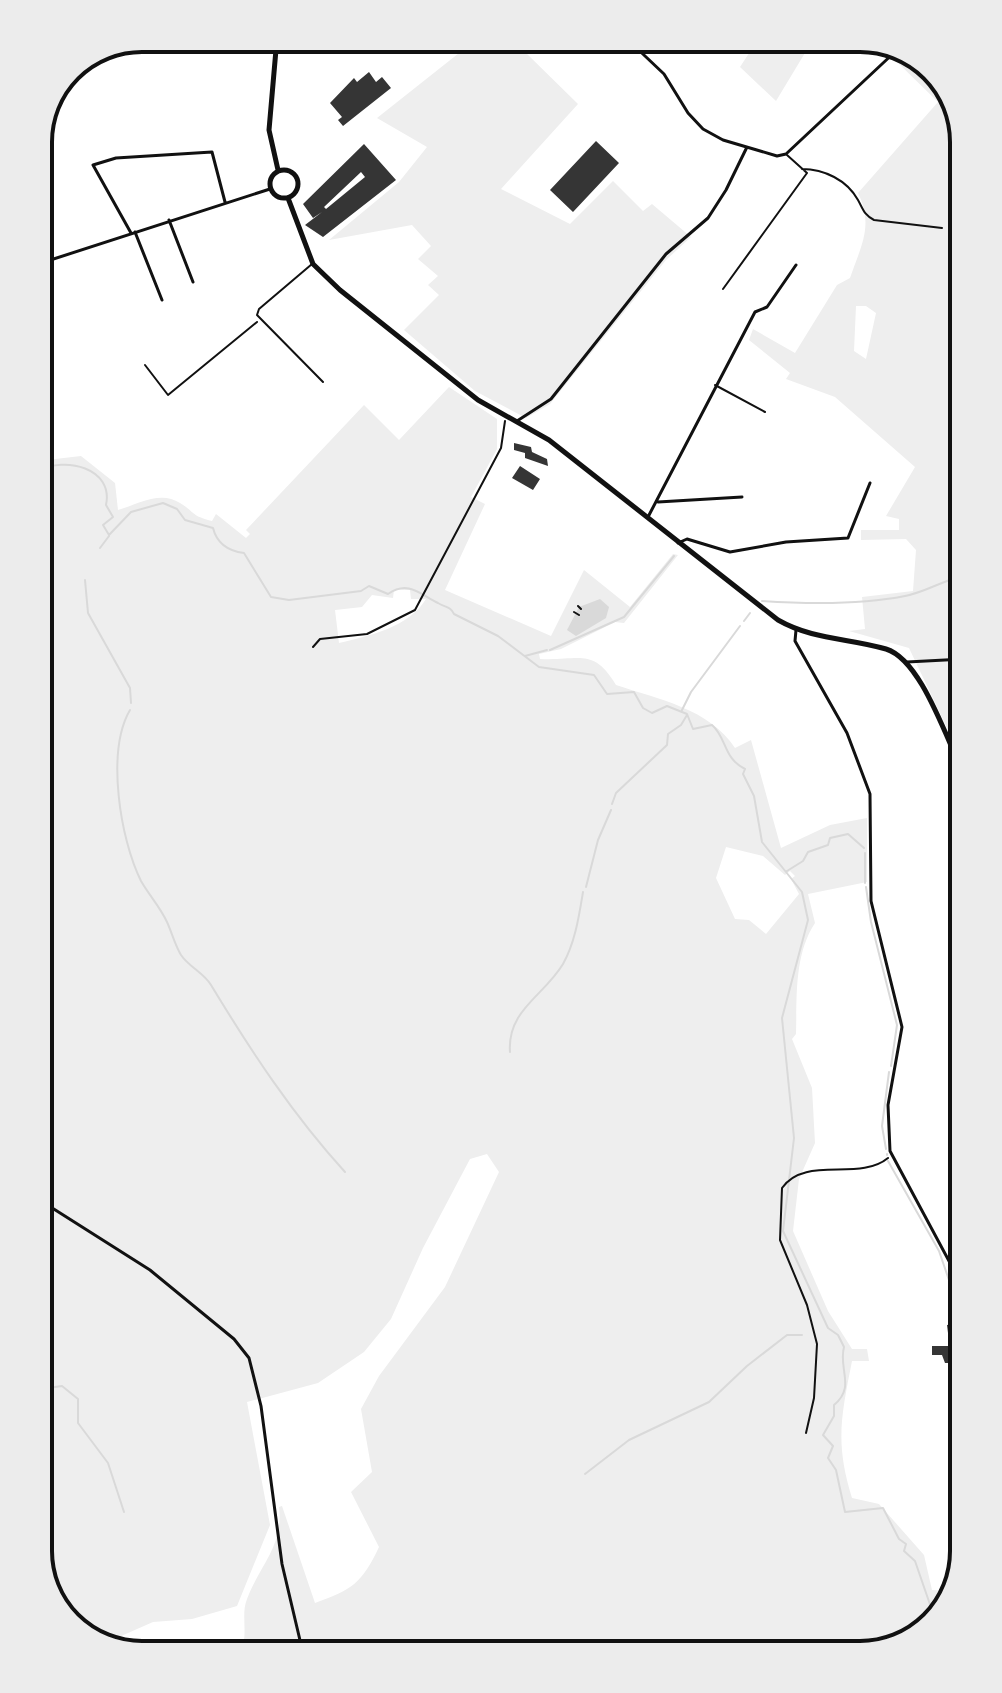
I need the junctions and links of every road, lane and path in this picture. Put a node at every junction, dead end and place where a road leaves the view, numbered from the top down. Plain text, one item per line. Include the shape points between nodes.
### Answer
1 (276, 52) edge
2 (641, 52) edge
3 (889, 57) edge
4 (747, 147) junction
5 (786, 154) junction
6 (801, 169) junction
7 (278, 170) junction
8 (270, 189) junction
9 (288, 198) junction
10 (225, 202) junction
11 (169, 220) junction
12 (942, 228) dead end
13 (133, 232) junction
14 (52, 259) edge
15 (313, 264) junction
16 (796, 265) dead end
17 (193, 282) dead end
18 (723, 289) dead end
19 (162, 300) dead end
20 (258, 321) junction
21 (145, 365) dead end
22 (323, 382) dead end
23 (715, 385) junction
24 (765, 412) dead end
25 (507, 416) junction
26 (517, 421) junction
27 (870, 483) dead end
28 (742, 497) dead end
29 (658, 502) junction
30 (647, 518) junction
31 (678, 543) junction
32 (578, 606) dead end
33 (581, 609) dead end
34 (574, 612) dead end
35 (579, 615) dead end
36 (796, 630) junction
37 (313, 647) dead end
38 (950, 660) edge
39 (907, 662) junction
40 (950, 746) edge
41 (892, 1155) junction
42 (52, 1208) edge
43 (950, 1263) edge
44 (806, 1433) dead end
45 (300, 1641) edge

1 - 7 main road via 269,130
2 - 4 street via 664,74 703,129
3 - 5 street
4 - 5 street
4 - 26 street via 708,218 666,254 551,399
5 - 6 lane
6 - 12 lane via 825,171 857,197 865,215 874,220
6 - 18 lane via 807,173
7 - 8 main road
7 - 9 main road via 292,172 298,180
8 - 9 main road via 277,197
8 - 10 street
9 - 15 main road
10 - 11 street
10 - 13 street via 212,152 116,158 93,165
11 - 13 street
11 - 17 street
13 - 14 street
13 - 19 street
15 - 20 lane via 259,309
15 - 25 main road via 454,383
16 - 23 street via 767,307 755,312
20 - 21 lane via 168,395
20 - 22 lane
23 - 24 lane
23 - 29 street
25 - 26 main road
25 - 37 path via 501,448 423,599 399,620 367,634 320,639
26 - 30 main road
27 - 31 street via 848,538 730,552 687,539
28 - 29 street
29 - 30 street
30 - 31 main road
31 - 36 main road
32 - 33 path
34 - 35 path
36 - 39 main road via 885,649
36 - 41 street via 795,641 847,733 870,794 871,901 902,1027 888,1105
38 - 39 street
39 - 40 main road
41 - 43 street
41 - 44 path via 874,1167 823,1169 794,1179 787,1182 781,1201 780,1240 817,1344
42 - 45 street via 150,1270 234,1339 249,1358 261,1406 282,1564

